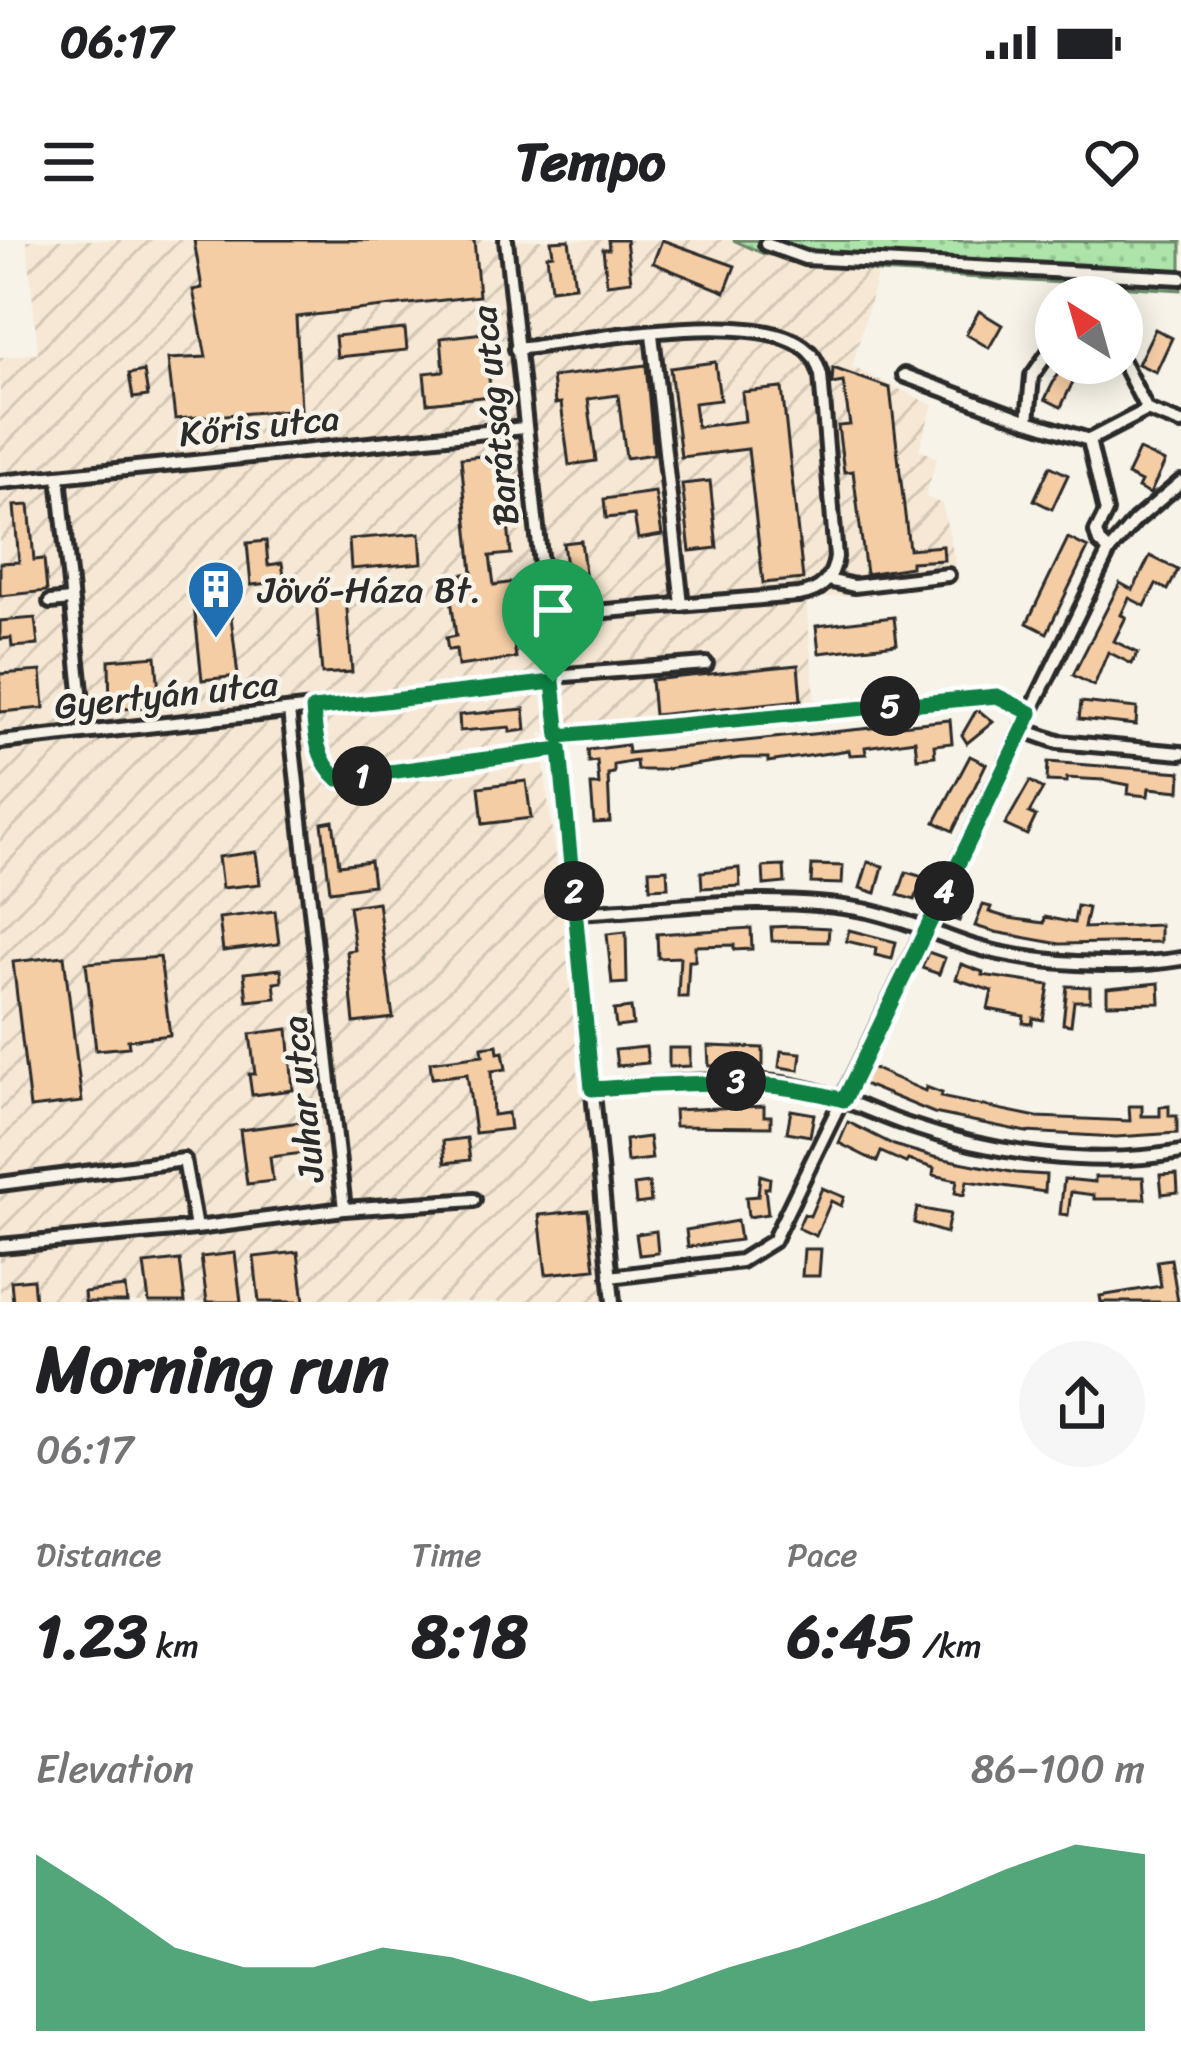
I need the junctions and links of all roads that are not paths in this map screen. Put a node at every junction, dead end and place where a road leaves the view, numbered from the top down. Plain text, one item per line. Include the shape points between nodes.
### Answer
1 (506, 240) edge
2 (806, 240) edge
3 (766, 244) dead end
4 (805, 258) junction
5 (1181, 278) edge
6 (512, 300) junction
7 (497, 302) dead end
8 (652, 334) junction
9 (516, 349) junction
10 (1035, 372) edge
11 (904, 375) dead end
12 (1133, 384) edge
13 (1147, 410) junction
14 (1028, 421) junction
15 (1181, 423) edge
16 (524, 428) junction
17 (1089, 440) junction
18 (59, 476) junction
19 (0, 482) edge
20 (1181, 482) edge
21 (1108, 551) junction
22 (948, 575) dead end
23 (828, 580) junction
24 (71, 600) junction
25 (50, 602) dead end
26 (682, 605) junction
27 (547, 616) junction
28 (706, 664) dead end
29 (553, 679) junction
30 (313, 709) junction
31 (289, 711) junction
32 (1031, 713) junction
33 (1024, 730) junction
34 (85, 731) junction
35 (0, 742) edge
36 (560, 742) junction
37 (1181, 753) edge
38 (576, 914) junction
39 (925, 929) junction
40 (1181, 958) edge
41 (592, 1089) junction
42 (844, 1100) junction
43 (1181, 1152) edge
44 (0, 1184) edge
45 (474, 1200) dead end
46 (344, 1209) junction
47 (196, 1228) junction
48 (0, 1246) edge
49 (610, 1276) junction
50 (613, 1302) edge

1 - 6 street, Barátság utca
2 - 4 street
3 - 4 street
4 - 5 street
6 - 7 street
6 - 9 street, Barátság utca
8 - 9 street
8 - 23 street via 735,327 811,353 821,375 836,557
8 - 26 street
9 - 16 street, Barátság utca
10 - 14 street
11 - 14 street
12 - 13 street
13 - 15 street
13 - 17 street
14 - 17 street
16 - 18 street, Kőris utca
16 - 27 street, Barátság utca
17 - 21 street via 1106,512 1096,532
18 - 19 street, Kőris utca
18 - 24 street
20 - 21 street
21 - 32 street
22 - 23 street via 854,586
23 - 26 street via 810,594
24 - 25 street
24 - 34 street
26 - 27 street
27 - 29 street, Barátság utca
28 - 29 street, Gyertyán utca
29 - 30 street, Gyertyán utca
29 - 36 street, Barátság utca
30 - 31 street, Gyertyán utca
30 - 36 street via 318,751 338,779
31 - 34 street, Gyertyán utca
31 - 46 street, Juhar utca
32 - 33 street
32 - 36 street via 997,696
33 - 37 street via 1058,742
33 - 39 street
34 - 35 street, Gyertyán utca
36 - 38 street, Barátság utca
38 - 39 street via 797,902
38 - 41 street, Barátság utca
39 - 40 street via 1028,956
39 - 42 street
41 - 42 street via 736,1081
41 - 49 street, Barátság utca
42 - 43 street via 985,1145 1067,1157
42 - 49 street via 773,1241 741,1262
44 - 47 street via 184,1160
45 - 46 street
46 - 47 street, Juhar utca
47 - 48 street, Juhar utca
49 - 50 street, Barátság utca

